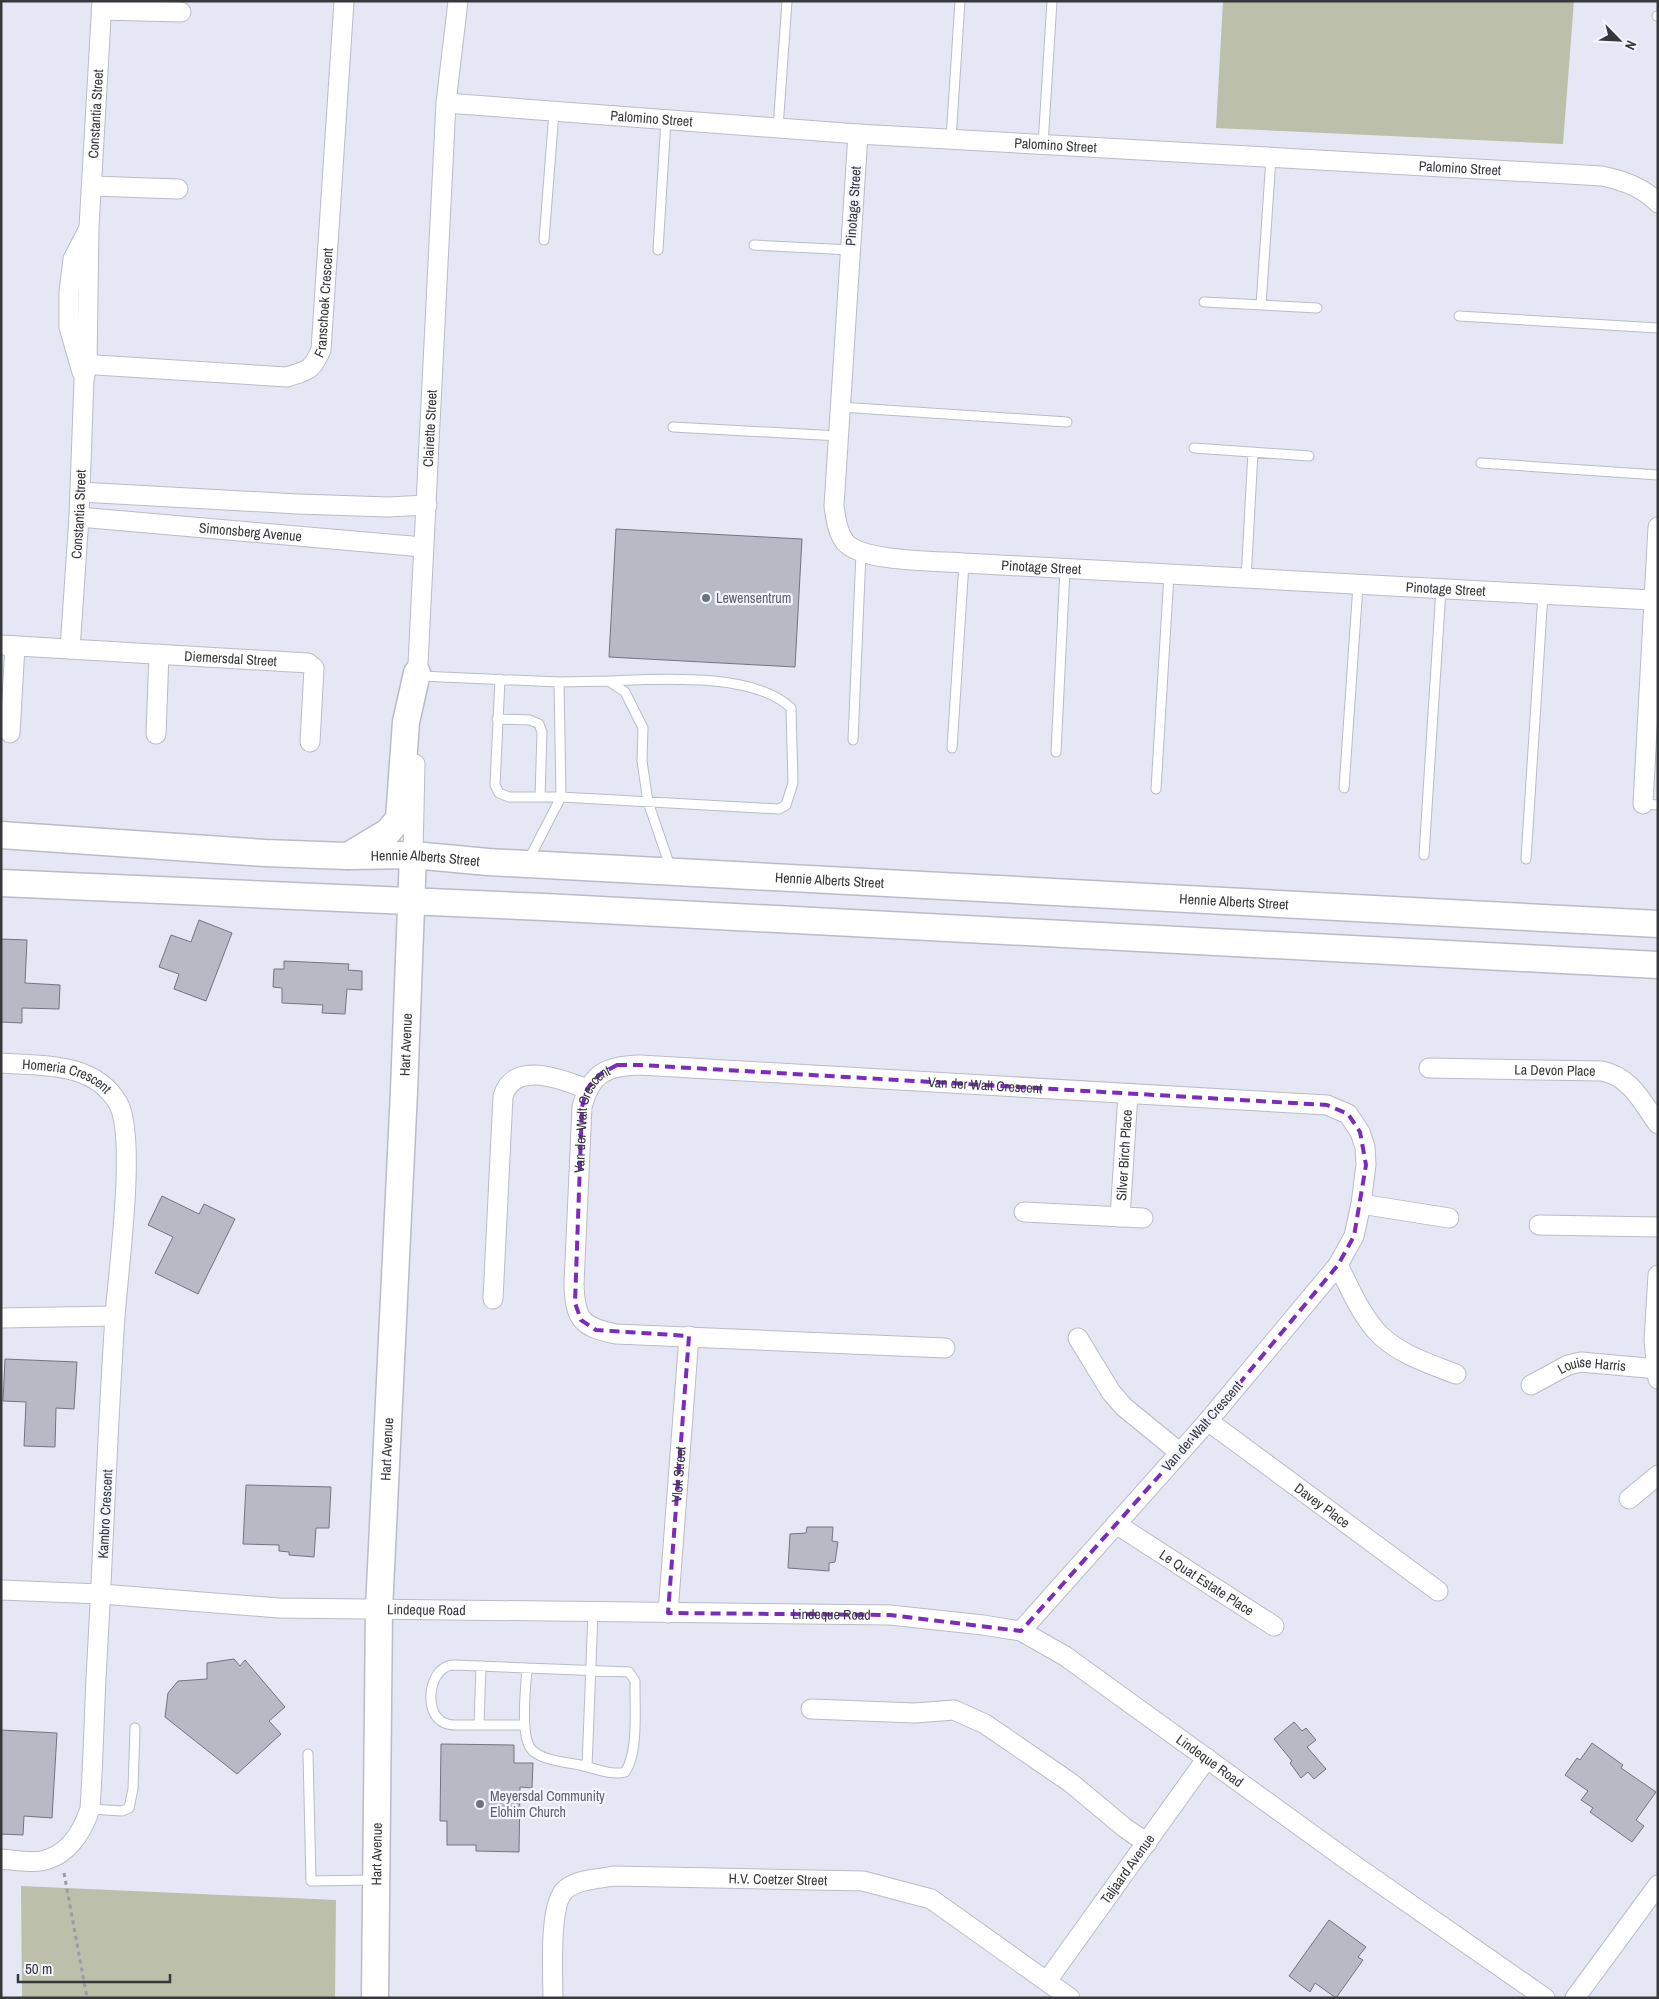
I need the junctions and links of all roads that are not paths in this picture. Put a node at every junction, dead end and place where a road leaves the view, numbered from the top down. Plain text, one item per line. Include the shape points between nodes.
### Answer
1 (344, 1) edge
2 (458, 1) edge
3 (787, 1) edge
4 (960, 1) edge
5 (1052, 1) edge
6 (102, 6) edge
7 (181, 12) dead end
8 (446, 104) junction
9 (554, 112) junction
10 (666, 120) junction
11 (778, 128) junction
12 (858, 134) junction
13 (951, 139) junction
14 (1043, 144) junction
15 (1271, 158) junction
16 (92, 186) junction
17 (178, 189) dead end
18 (1656, 198) edge
19 (544, 240) dead end
20 (754, 245) dead end
21 (658, 250) dead end
22 (851, 250) junction
23 (1204, 302) dead end
24 (1262, 305) junction
25 (1317, 308) dead end
26 (1459, 316) dead end
27 (1658, 328) edge
28 (84, 369) junction
29 (840, 407) junction
30 (1067, 422) dead end
31 (673, 427) dead end
32 (838, 436) junction
33 (1194, 448) dead end
34 (1253, 452) junction
35 (1309, 456) dead end
36 (1481, 463) dead end
37 (1658, 475) edge
38 (80, 492) junction
39 (427, 505) junction
40 (79, 517) junction
41 (1658, 527) edge
42 (423, 547) junction
43 (861, 553) junction
44 (964, 563) junction
45 (1065, 569) junction
46 (1656, 572) edge
47 (1169, 574) junction
48 (1246, 578) junction
49 (1358, 585) junction
50 (1441, 589) junction
51 (1542, 594) junction
52 (1652, 600) junction
53 (8, 646) edge
54 (70, 649) junction
55 (159, 654) junction
56 (417, 674) junction
57 (1653, 677) edge
58 (500, 679) junction
59 (609, 681) junction
60 (559, 682) junction
61 (497, 719) junction
62 (10, 733) dead end
63 (156, 734) dead end
64 (853, 740) dead end
65 (310, 742) dead end
66 (952, 748) dead end
67 (1056, 752) dead end
68 (1344, 788) dead end
69 (1156, 789) dead end
70 (540, 797) junction
71 (561, 797) junction
72 (648, 802) junction
73 (1650, 804) edge
74 (1, 836) edge
75 (413, 855) junction
76 (1424, 855) dead end
77 (347, 856) junction
78 (1526, 859) dead end
79 (527, 864) junction
80 (672, 871) junction
81 (1, 883) edge
82 (410, 902) junction
83 (1658, 924) edge
84 (1658, 965) edge
85 (1, 1063) edge
86 (1429, 1068) dead end
87 (587, 1089) junction
88 (1128, 1094) junction
89 (120, 1106) joint
90 (1658, 1124) edge
91 (1361, 1204) junction
92 (1024, 1212) dead end
93 (1120, 1217) junction
94 (1143, 1218) dead end
95 (1449, 1218) dead end
96 (1538, 1225) dead end
97 (1658, 1227) edge
98 (1338, 1264) junction
99 (1658, 1275) edge
100 (492, 1299) dead end
101 (115, 1316) junction
102 (1, 1318) edge
103 (689, 1336) junction
104 (1078, 1338) dead end
105 (945, 1348) dead end
106 (1657, 1372) edge
107 (1456, 1374) dead end
108 (1531, 1385) dead end
109 (1208, 1421) junction
110 (1179, 1452) junction
111 (1658, 1475) edge
112 (1629, 1499) dead end
113 (1116, 1524) junction
114 (1, 1590) edge
115 (1438, 1591) dead end
116 (101, 1594) junction
117 (379, 1609) junction
118 (593, 1612) junction
119 (668, 1613) junction
120 (1274, 1626) dead end
121 (1021, 1631) junction
122 (481, 1666) junction
123 (527, 1668) junction
124 (590, 1670) junction
125 (811, 1709) dead end
126 (479, 1725) junction
127 (525, 1725) junction
128 (135, 1728) dead end
129 (308, 1754) dead end
130 (1207, 1758) junction
131 (587, 1767) junction
132 (90, 1809) junction
133 (1147, 1843) junction
134 (1, 1859) edge
135 (376, 1880) junction
136 (1658, 1885) edge
137 (1047, 1981) junction
138 (374, 1998) edge
139 (553, 1998) edge
140 (1070, 1998) edge
141 (1545, 1998) edge
142 (1575, 1998) edge

1 - 28 street, Franschoek Crescent via 321,350 314,366 287,377
2 - 8 street, Clairette Street
3 - 11 lane
4 - 13 lane
5 - 14 lane
6 - 7 street
6 - 16 street, Constantia Street
8 - 9 street, Palomino Street
8 - 39 street, Clairette Street
9 - 10 street, Palomino Street
9 - 19 lane
10 - 11 street, Palomino Street
10 - 21 lane
11 - 12 street, Palomino Street
12 - 13 street, Palomino Street
12 - 22 street, Pinotage Street
13 - 14 street, Palomino Street
14 - 15 street, Palomino Street
15 - 18 street, Palomino Street via 1602,176 1625,181
15 - 24 lane
16 - 17 street
16 - 28 street, Constantia Street
20 - 22 lane
22 - 29 street, Pinotage Street
23 - 24 lane
24 - 25 lane
26 - 27 lane
28 - 38 street, Constantia Street
29 - 30 lane
29 - 32 street, Pinotage Street
31 - 32 lane
32 - 43 street, Pinotage Street via 834,506 838,531 847,544
33 - 34 lane
34 - 35 lane
34 - 48 lane
36 - 37 lane
38 - 39 street, Simonsberg Avenue via 298,504
38 - 40 street, Constantia Street
39 - 42 street, Clairette Street
40 - 42 street, Simonsberg Avenue
40 - 54 street, Constantia Street
41 - 46 street
42 - 56 street, Clairette Street
43 - 44 street, Pinotage Street
43 - 64 lane
44 - 45 street, Pinotage Street
44 - 66 lane
45 - 47 street, Pinotage Street
45 - 67 lane
46 - 52 street
47 - 48 street, Pinotage Street
47 - 69 lane
48 - 49 street, Pinotage Street
49 - 50 street, Pinotage Street
49 - 68 lane
50 - 51 street, Pinotage Street
50 - 76 lane
51 - 52 street, Pinotage Street
51 - 78 lane
52 - 57 street
53 - 54 street, Diemersdal Street
53 - 62 street
54 - 55 street, Diemersdal Street
55 - 63 street
55 - 65 street, Diemersdal Street via 304,661 311,664 314,668
56 - 58 lane
56 - 75 street, Clairette Street
56 - 77 street via 406,722 399,819 388,832
57 - 73 street
58 - 60 lane
58 - 61 lane
59 - 60 lane
59 - 72 lane via 625,692 643,728 642,760
59 - 72 lane via 681,679 744,686 776,696 791,708 793,784 786,806 779,809
60 - 71 lane
61 - 70 lane via 530,720 539,724 542,732
61 - 70 lane via 495,785 499,794
70 - 71 lane
71 - 72 lane
71 - 79 lane
72 - 80 lane
74 - 77 street, Hennie Alberts Street
75 - 77 street, Hennie Alberts Street
75 - 79 street, Hennie Alberts Street
75 - 82 street, Hart Avenue
79 - 80 street, Hennie Alberts Street
80 - 83 street, Hennie Alberts Street
81 - 82 street
82 - 84 street
82 - 117 street, Hart Avenue
85 - 89 street, Homeria Crescent via 66,1068 85,1073 110,1090
86 - 90 street, La Devon Place via 1602,1071 1623,1079
87 - 88 street, Van der Walt Crescent via 599,1075 617,1066 640,1065
87 - 100 street via 550,1076 514,1078 506,1086
87 - 103 street, Van der Walt Crescent via 582,1107 574,1284 575,1303 581,1320 596,1330 616,1334
88 - 91 street, Van der Walt Crescent via 1326,1105 1348,1114 1360,1132 1364,1147 1366,1165
88 - 93 street, Silver Birch Place
89 - 101 street, Kambro Crescent via 126,1126 125,1188
91 - 95 street
91 - 98 street, Van der Walt Crescent via 1354,1236
92 - 93 street, Silver Birch Place
93 - 94 street, Silver Birch Place
96 - 97 street
98 - 107 street via 1366,1318 1380,1335 1410,1355
98 - 109 street, Van der Walt Crescent
99 - 106 street via 1654,1341
101 - 102 street
101 - 116 street, Kambro Crescent
103 - 105 street, Van der Walt Crescent
103 - 119 street, Vlok Street
104 - 110 street via 1124,1407
106 - 108 street, Louise Harris via 1581,1362 1568,1365
109 - 110 street, Van der Walt Crescent
109 - 115 street, Davey Place
110 - 113 street, Van der Walt Crescent
111 - 112 street
113 - 120 street, Le Quat Estate Place
113 - 121 street, Van der Walt Crescent
114 - 116 street, Lindeque Road
116 - 117 street, Lindeque Road via 280,1608
116 - 132 street, Kambro Crescent
117 - 118 street, Lindeque Road
117 - 135 street, Hart Avenue
118 - 119 street, Lindeque Road
118 - 124 lane
119 - 121 street, Lindeque Road via 890,1615
121 - 130 street, Lindeque Road via 1065,1656
122 - 123 lane
122 - 126 lane
122 - 126 lane via 448,1665 442,1668 433,1683 432,1694 434,1714 439,1720 447,1724
123 - 124 lane
123 - 127 lane
124 - 131 lane
124 - 131 lane via 629,1672 636,1689 629,1767 621,1774
125 - 133 street via 915,1713 954,1710 985,1724 1072,1783 1124,1828
126 - 127 lane
127 - 131 lane via 528,1745 533,1751 542,1757
128 - 132 lane via 133,1789 129,1808 122,1811
129 - 135 lane via 312,1882
130 - 133 street, Taljaard Avenue
130 - 141 street, Lindeque Road
132 - 134 street, Kambro Crescent via 76,1838 60,1854 40,1861
133 - 137 street, Taljaard Avenue
135 - 138 street, Hart Avenue
136 - 142 street
137 - 139 street, H.V. Coetzer Street via 932,1900 863,1881 614,1876 582,1881 565,1890 557,1904 553,1929
137 - 140 street, H.V. Coetzer Street

